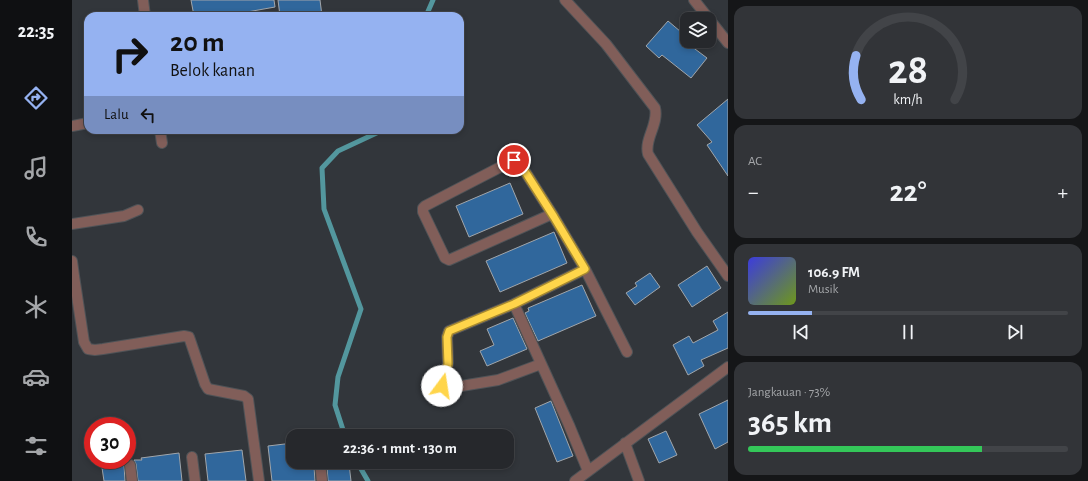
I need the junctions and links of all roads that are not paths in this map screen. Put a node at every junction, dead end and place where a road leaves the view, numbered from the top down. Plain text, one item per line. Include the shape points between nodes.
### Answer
1 (143, 0) edge
2 (565, 0) edge
3 (694, 0) edge
4 (144, 12) edge
5 (728, 43) edge
6 (84, 124) edge
7 (72, 126) edge
8 (161, 134) edge
9 (162, 143) dead end
10 (138, 210) dead end
11 (552, 214) junction
12 (72, 224) edge
13 (72, 261) edge
14 (585, 269) junction
15 (728, 276) edge
16 (73, 277) edge
17 (514, 304) junction
18 (627, 352) dead end
19 (542, 364) junction
20 (728, 367) edge
21 (625, 443) junction
22 (192, 457) dead end
23 (130, 469) edge
24 (321, 469) edge
25 (588, 471) junction
26 (132, 481) edge
27 (195, 481) edge
28 (259, 481) edge
29 (322, 481) edge
30 (575, 481) edge
31 (639, 481) edge

1 - 4 street
2 - 15 street via 606,44 655,108 656,115 647,147 648,154
3 - 5 street
6 - 7 street
8 - 9 street
10 - 12 street via 124,216
11 - 11 street via 516,160 425,206 423,212 445,258 449,260
11 - 14 street
13 - 16 street
14 - 17 street
14 - 18 street
16 - 28 street via 84,342 88,348 95,350 189,336 208,389 248,399
17 - 19 street
17 - 19 street via 449,331 448,364 442,386 455,387 498,380
19 - 25 street
20 - 21 street
21 - 25 street
21 - 31 street
22 - 27 street
23 - 26 street
24 - 29 street
25 - 30 street

